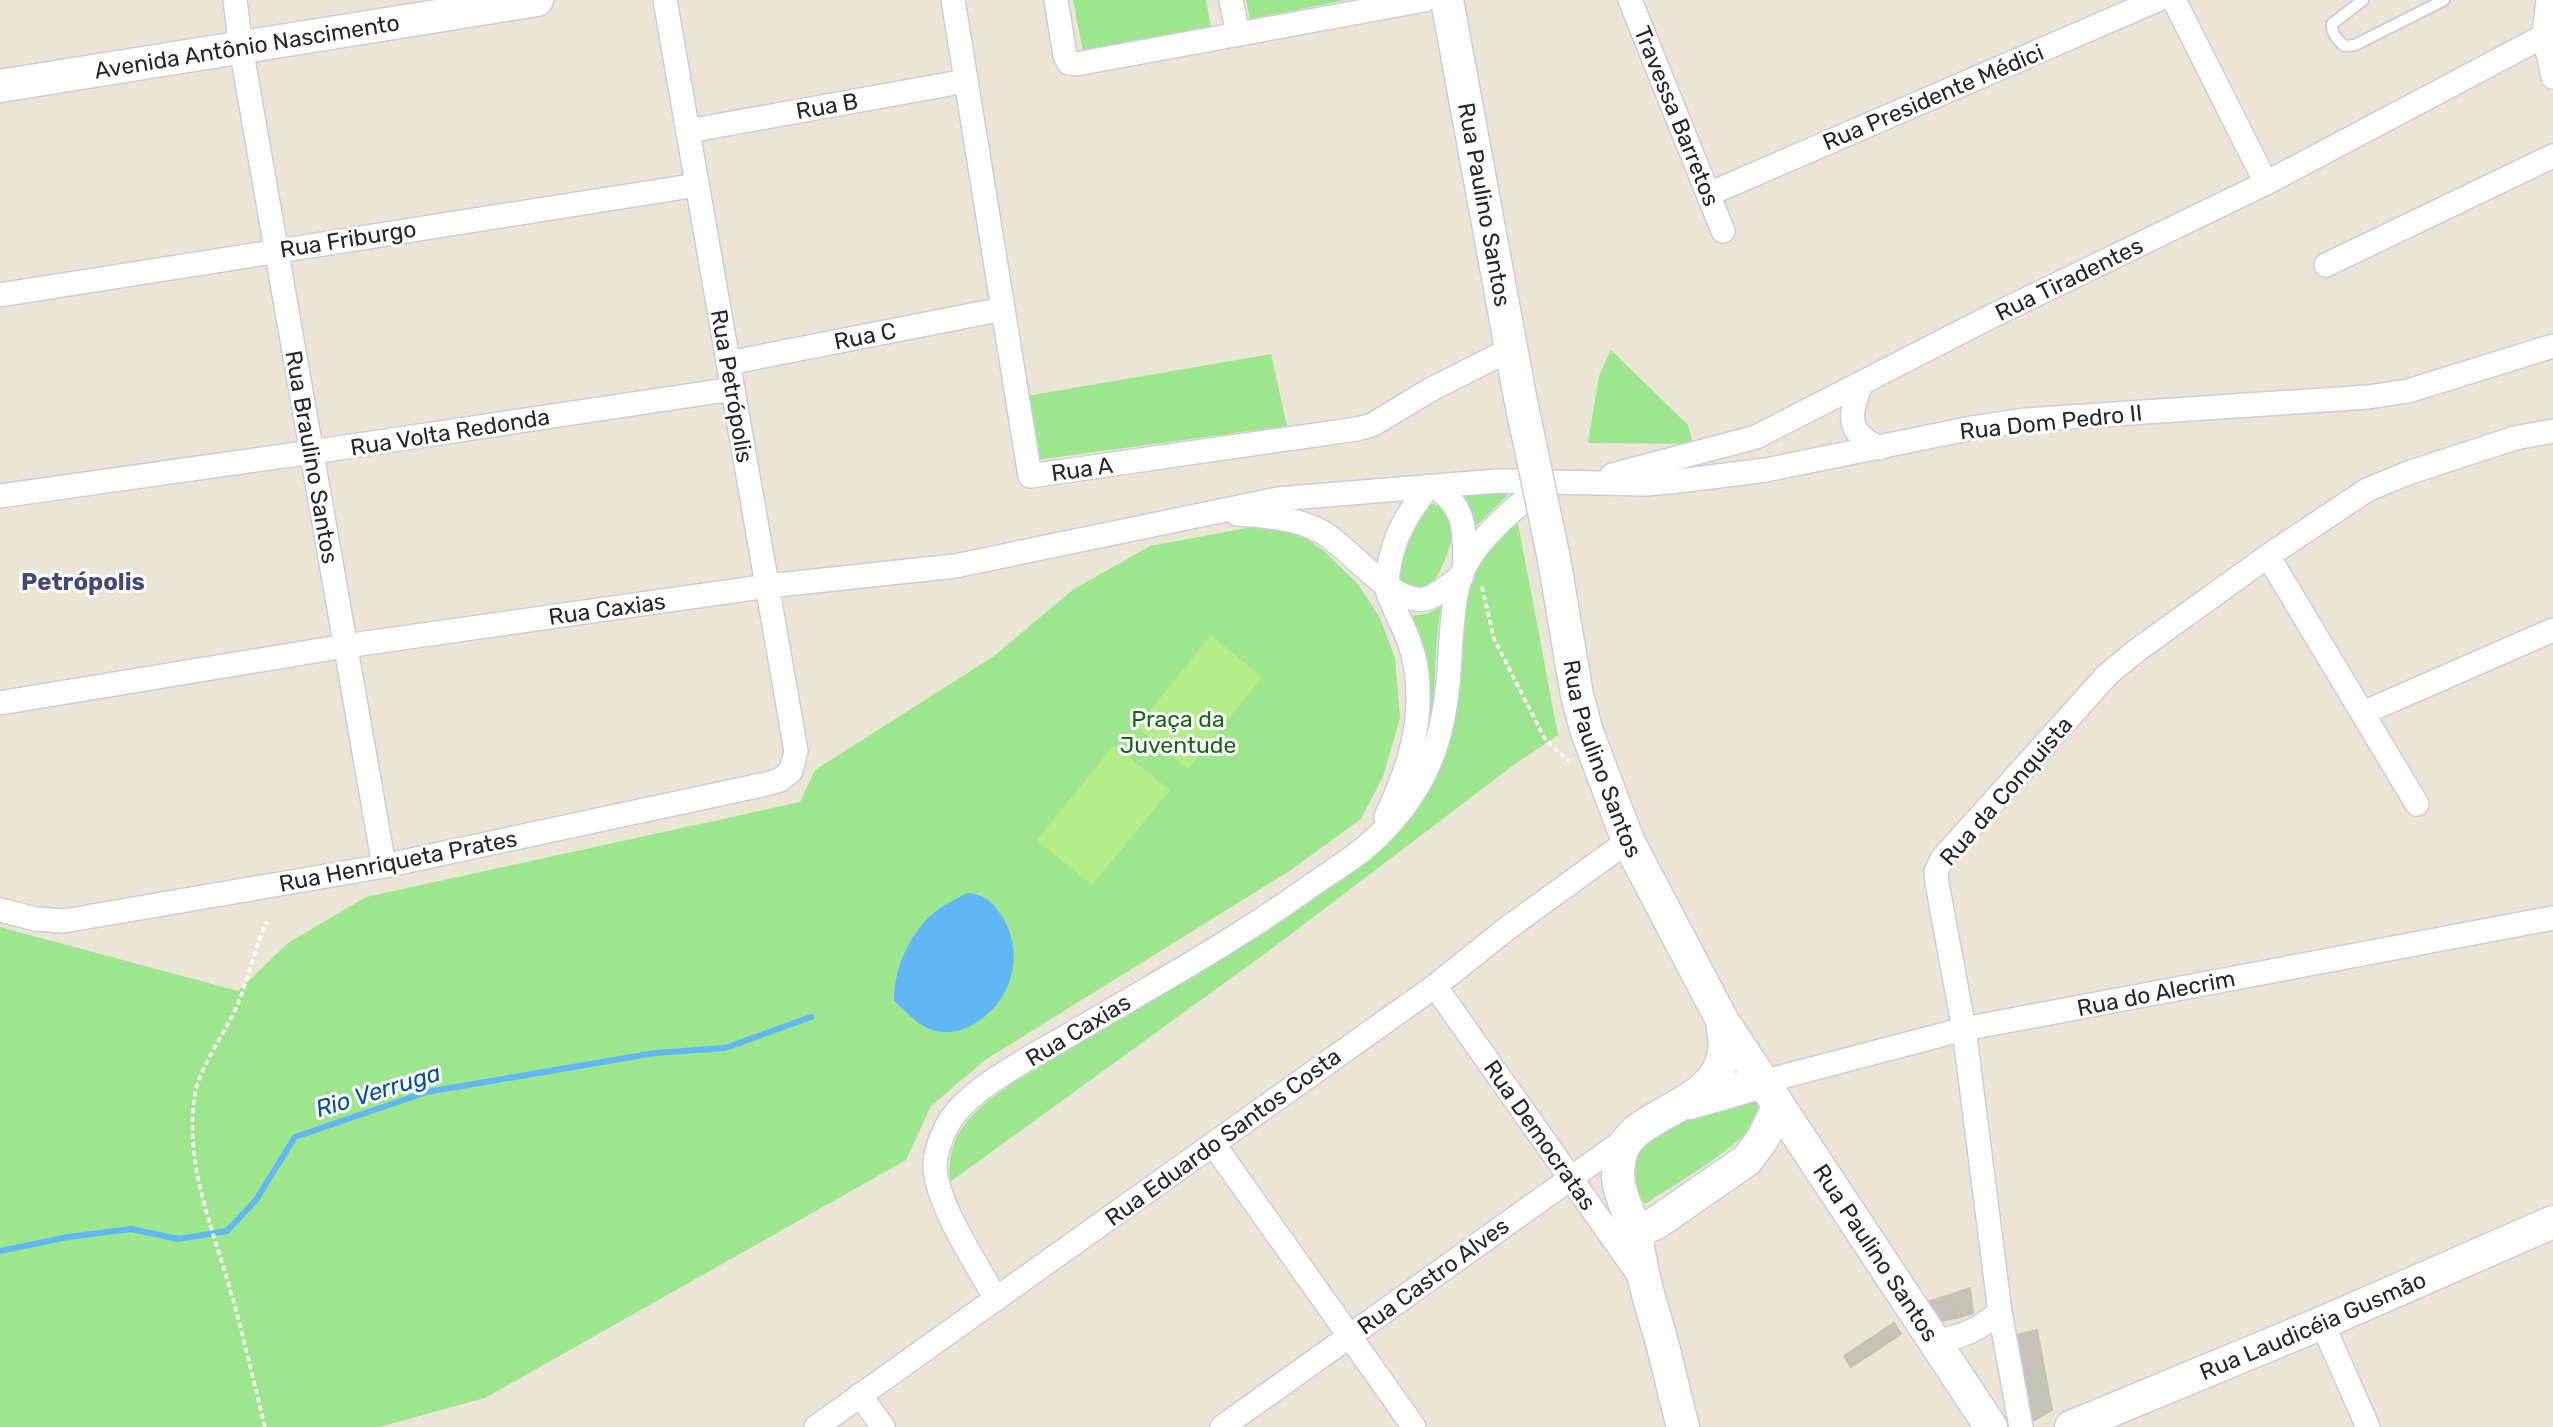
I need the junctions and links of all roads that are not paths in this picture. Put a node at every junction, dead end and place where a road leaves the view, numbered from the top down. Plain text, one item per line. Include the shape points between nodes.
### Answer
1 (235, 0) edge
2 (537, 0) edge
3 (665, 0) edge
4 (953, 0) edge
5 (1056, 0) edge
6 (1231, 0) edge
7 (1424, 0) edge
8 (1447, 0) edge
9 (1630, 0) edge
10 (2157, 0) edge
11 (2175, 0) edge
12 (2362, 0) edge
13 (2444, 0) edge
14 (2548, 0) edge
15 (1238, 34) junction
16 (2543, 37) junction
17 (241, 48) junction
18 (2553, 76) edge
19 (966, 81) junction
20 (0, 86) edge
21 (688, 131) junction
22 (2553, 156) edge
23 (2266, 183) junction
24 (697, 185) junction
25 (1709, 194) junction
26 (1723, 231) dead end
27 (276, 250) junction
28 (2326, 265) dead end
29 (0, 295) edge
30 (1003, 309) junction
31 (2553, 346) edge
32 (1511, 349) junction
33 (728, 363) junction
34 (1861, 385) junction
35 (733, 389) junction
36 (2553, 431) edge
37 (1880, 448) junction
38 (312, 452) junction
39 (1547, 481) junction
40 (1579, 482) junction
41 (1432, 487) junction
42 (0, 496) edge
43 (1213, 512) junction
44 (2268, 556) junction
45 (1467, 565) junction
46 (768, 586) junction
47 (1386, 586) junction
48 (2553, 631) edge
49 (345, 646) junction
50 (0, 703) edge
51 (2363, 713) junction
52 (791, 771) joint
53 (2417, 804) dead end
54 (1376, 839) junction
55 (1628, 841) junction
56 (384, 866) junction
57 (0, 910) edge
58 (2553, 918) edge
59 (1435, 986) junction
60 (1722, 1020) junction
61 (1964, 1030) junction
62 (1770, 1095) junction
63 (1682, 1105) junction
64 (1644, 1127) junction
65 (1214, 1145) junction
66 (1569, 1178) junction
67 (2553, 1222) edge
68 (1635, 1232) junction
69 (1645, 1283) junction
70 (996, 1299) junction
71 (2000, 1312) junction
72 (2322, 1323) junction
73 (1351, 1336) junction
74 (1935, 1341) junction
75 (860, 1395) junction
76 (816, 1427) edge
77 (883, 1427) edge
78 (1222, 1427) edge
79 (1414, 1427) edge
80 (1682, 1427) edge
81 (1991, 1427) edge
82 (2021, 1427) edge
83 (2071, 1427) edge
84 (2368, 1427) edge

1 - 17 street, Rua Braulino Santos
2 - 17 main road, Avenida Antônio Nascimento
3 - 21 street, Rua Petrópolis
4 - 19 street, Rua A
5 - 15 street via 1069,63
6 - 15 street
7 - 15 street
8 - 32 main road, Rua Paulino Santos
9 - 25 street, Travessa Barretos
10 - 25 street, Rua Presidente Médici
11 - 23 street
12 - 13 lane via 2332,24 2331,30 2344,46 2355,45
14 - 16 street
16 - 18 street
16 - 23 street, Rua Tiradentes
17 - 20 main road, Avenida Antônio Nascimento
17 - 27 street, Rua Braulino Santos
19 - 21 street, Rua B
19 - 30 street, Rua A
21 - 24 street, Rua Petrópolis
22 - 28 street
23 - 34 street, Rua Tiradentes
24 - 27 street, Rua Friburgo
24 - 33 street, Rua Petrópolis
25 - 26 street, Travessa Barretos
27 - 29 street, Rua Friburgo
27 - 38 street, Rua Braulino Santos
30 - 32 street, Rua A via 1031,476 1373,425
30 - 33 street, Rua C
31 - 37 street, Rua Dom Pedro II via 2381,395 2026,420
32 - 55 main road, Rua Paulino Santos, bridge via 1577,695
33 - 35 street, Rua Petrópolis
34 - 37 street via 1852,410 1855,427 1862,439
34 - 40 street, Rua Tiradentes via 1756,436
35 - 38 street, Rua Volta Redonda
35 - 46 street, Rua Petrópolis
36 - 44 street, Rua da Conquista via 2515,438 2389,480
37 - 40 street, Rua Dom Pedro II via 1679,481
38 - 42 street, Rua Volta Redonda
38 - 49 street, Rua Braulino Santos
39 - 40 street, Rua Dom Pedro II
39 - 41 street, Rua Dom Pedro II
39 - 45 street, Rua Caxias via 1487,536
41 - 43 street, Rua Caxias via 1278,499
41 - 45 street via 1455,501
41 - 47 street via 1407,514 1396,537
43 - 46 street, Rua Caxias via 955,566
43 - 47 street via 1306,525 1325,534
44 - 51 street
44 - 61 street, Rua da Conquista via 2107,675 1942,859 1937,883
45 - 47 street via 1438,593 1423,600
45 - 54 street, Rua Caxias via 1452,625 1446,714 1434,751 1411,800
46 - 49 street, Rua Caxias
46 - 52 street, Rua Petrópolis via 796,751
47 - 54 street via 1411,646 1419,704 1405,776
48 - 51 street
49 - 50 street, Rua Caxias
49 - 56 street, Rua Braulino Santos
51 - 53 street
52 - 56 street, Rua Henriqueta Prates via 766,784
54 - 70 street, Rua Caxias via 1251,927 1016,1067 966,1101 955,1114 936,1156 938,1185
55 - 59 street, Rua Eduardo Santos Costa
55 - 60 main road, Rua Paulino Santos
56 - 57 street, Rua Henriqueta Prates via 64,921
58 - 61 street, Rua do Alecrim
59 - 65 street, Rua Eduardo Santos Costa
59 - 66 street, Rua Democratas
60 - 62 main road, Rua Paulino Santos
60 - 63 main road via 1720,1065 1711,1082
61 - 62 street, Rua do Alecrim
61 - 71 street, Rua da Conquista
62 - 63 main road
62 - 68 main road via 1762,1140 1746,1160 1656,1223
62 - 74 main road, Rua Paulino Santos
63 - 64 main road
64 - 66 street, Rua Castro Alves
64 - 68 main road via 1621,1149 1618,1176 1619,1193
65 - 70 street, Rua Eduardo Santos Costa
65 - 73 street
66 - 69 street, Rua Democratas
66 - 73 street, Rua Castro Alves
67 - 72 main road, Rua Laudicéia Gusmão
68 - 69 main road
69 - 80 main road
70 - 75 street, Rua Eduardo Santos Costa
71 - 74 street via 1973,1332
71 - 82 street, Rua da Conquista
72 - 83 main road, Rua Laudicéia Gusmão
72 - 84 street
73 - 78 street, Rua Castro Alves
73 - 79 street
74 - 81 main road, Rua Paulino Santos
75 - 76 street, Rua Eduardo Santos Costa
75 - 77 street

